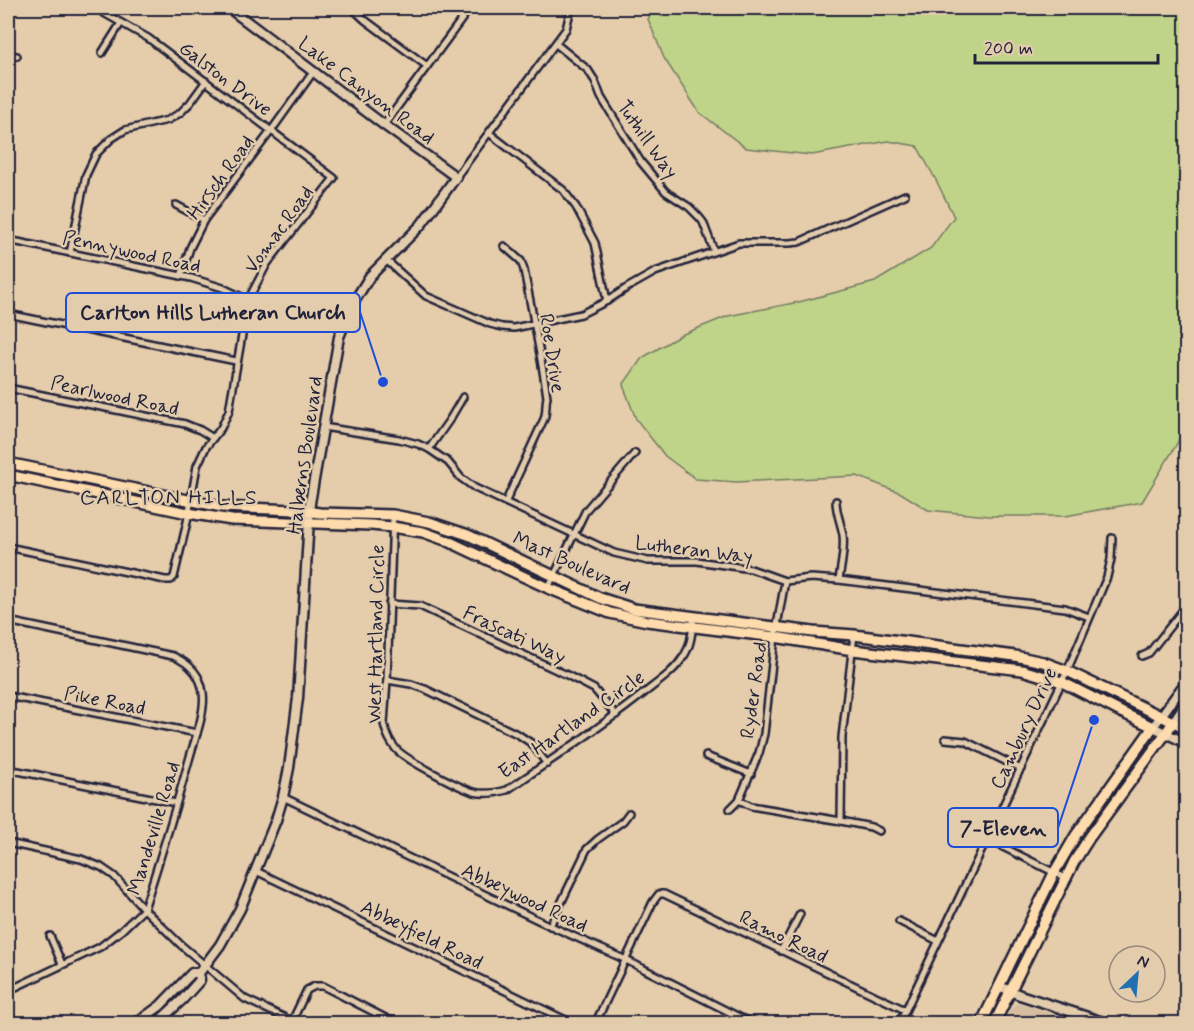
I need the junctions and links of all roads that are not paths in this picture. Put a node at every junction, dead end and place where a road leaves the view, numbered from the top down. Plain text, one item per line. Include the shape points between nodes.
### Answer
1 (95, 8) edge
2 (229, 8) edge
3 (352, 8) edge
4 (470, 8) edge
5 (571, 8) edge
6 (121, 23) junction
7 (556, 44) junction
8 (102, 53) dead end
9 (8, 55) edge
10 (16, 56) dead end
11 (427, 66) junction
12 (314, 71) junction
13 (207, 81) junction
14 (384, 125) junction
15 (272, 131) junction
16 (489, 134) junction
17 (456, 177) junction
18 (334, 178) joint
19 (905, 195) dead end
20 (177, 205) dead end
21 (204, 220) junction
22 (8, 240) edge
23 (504, 246) dead end
24 (714, 250) junction
25 (70, 253) junction
26 (386, 260) junction
27 (181, 276) junction
28 (248, 300) junction
29 (607, 301) junction
30 (8, 314) edge
31 (534, 324) junction
32 (236, 361) junction
33 (8, 388) edge
34 (463, 397) dead end
35 (323, 427) junction
36 (213, 438) junction
37 (429, 449) junction
38 (635, 453) dead end
39 (8, 463) edge
40 (8, 475) edge
41 (190, 500) junction
42 (506, 501) junction
43 (836, 501) dead end
44 (310, 512) junction
45 (188, 513) junction
46 (393, 514) junction
47 (309, 524) junction
48 (392, 527) junction
49 (574, 535) junction
50 (1112, 538) dead end
51 (8, 547) edge
52 (554, 576) junction
53 (839, 579) junction
54 (785, 580) junction
55 (548, 588) junction
56 (389, 604) junction
57 (1186, 606) edge
58 (1184, 615) edge
59 (694, 616) junction
60 (1089, 617) junction
61 (8, 621) edge
62 (692, 627) junction
63 (776, 632) junction
64 (854, 635) junction
65 (853, 650) junction
66 (1142, 656) dead end
67 (1067, 671) junction
68 (387, 680) junction
69 (1062, 682) junction
70 (1186, 682) edge
71 (8, 696) edge
72 (1186, 703) edge
73 (616, 715) junction
74 (1161, 716) junction
75 (1173, 722) junction
76 (1153, 727) junction
77 (1186, 729) edge
78 (197, 733) junction
79 (1166, 733) junction
80 (945, 740) dead end
81 (1186, 743) edge
82 (706, 756) dead end
83 (547, 764) junction
84 (8, 768) edge
85 (1021, 769) junction
86 (428, 770) joint
87 (751, 774) junction
88 (283, 797) junction
89 (739, 800) junction
90 (176, 803) junction
91 (730, 809) dead end
92 (629, 813) dead end
93 (841, 820) junction
94 (879, 831) dead end
95 (987, 839) junction
96 (8, 843) edge
97 (256, 871) junction
98 (1054, 873) junction
99 (1065, 878) junction
100 (144, 909) junction
101 (800, 914) dead end
102 (899, 921) dead end
103 (550, 926) junction
104 (50, 936) dead end
105 (938, 941) junction
106 (781, 951) junction
107 (624, 960) junction
108 (62, 964) junction
109 (202, 970) junction
110 (999, 986) junction
111 (16, 987) dead end
112 (1010, 991) junction
113 (905, 1010) junction
114 (295, 1022) edge
115 (135, 1023) edge
116 (156, 1023) edge
117 (397, 1023) edge
118 (574, 1023) edge
119 (594, 1023) edge
120 (753, 1023) edge
121 (899, 1023) edge
122 (981, 1023) edge
123 (994, 1023) edge
124 (1108, 1023) edge

1 - 6 street, Galston Drive
2 - 12 street, Lake Canyon Road
3 - 11 street
4 - 11 street
5 - 7 street, Halberns Boulevard via 566,29
6 - 8 street
6 - 13 street, Galston Drive
7 - 16 street, Halberns Boulevard
7 - 24 street, Tuthill Way via 588,70 641,162 666,192 699,217
9 - 10 street
11 - 14 street
12 - 14 street, Lake Canyon Road
12 - 15 street, Hirsch Road
13 - 15 street, Galston Drive
13 - 25 street via 180,113 125,130 96,154 86,175
14 - 17 street, Lake Canyon Road
15 - 18 street, Galston Drive
15 - 21 street, Hirsch Road
16 - 17 street, Halberns Boulevard
16 - 29 street via 563,190 576,207 596,243
17 - 26 street, Halberns Boulevard via 421,225
18 - 28 street, Vomac Road via 267,264
19 - 24 street via 799,242 739,243
20 - 21 street
21 - 27 street, Hirsch Road
22 - 25 street, Pennywood Road
23 - 31 street, Roe Drive via 521,261
24 - 29 street via 655,272
25 - 27 street, Pennywood Road
26 - 31 street via 434,300 502,327
26 - 35 street, Halberns Boulevard via 363,285 343,325
27 - 28 street, Pennywood Road via 216,285
28 - 32 street, Vomac Road
29 - 31 street via 581,314
30 - 32 street
31 - 42 street, Roe Drive via 548,397 547,413
32 - 36 street, Vomac Road via 229,411
33 - 36 street, Pearlwood Road via 185,424
34 - 37 street
35 - 37 street, Lutheran Way via 399,439
35 - 44 street, Halberns Boulevard
36 - 41 street, Vomac Road via 200,459
37 - 42 street, Lutheran Way via 475,488
38 - 49 street via 586,510
39 - 41 main road, Mast Boulevard
40 - 45 main road, Mast Boulevard
41 - 44 main road, Mast Boulevard via 222,507
41 - 45 street, Vomac Road
42 - 49 street, Lutheran Way
43 - 53 street via 843,535
44 - 46 main road, Mast Boulevard
44 - 47 street, Halberns Boulevard
45 - 47 main road, Mast Boulevard
45 - 51 street, Vomac Road via 171,580
46 - 48 street, West Hartland Circle
46 - 52 main road, Mast Boulevard via 448,527
47 - 48 main road, Mast Boulevard
47 - 88 street, Halberns Boulevard via 298,698
48 - 55 main road, Mast Boulevard via 448,541
48 - 56 street, West Hartland Circle
49 - 52 street
49 - 54 street, Lutheran Way via 631,558 697,561 751,569
50 - 60 street, Cambury Drive via 1107,577
52 - 55 street
52 - 59 main road, Mast Boulevard via 634,609
53 - 54 street, Lutheran Way
53 - 60 street, Lutheran Way via 1065,608
54 - 63 street, Ryder Road
55 - 62 main road, Mast Boulevard via 610,613
56 - 68 street, West Hartland Circle
56 - 73 street, Frascati Way via 420,606 567,675 594,689
57 - 58 street
58 - 66 street
59 - 62 street, East Hartland Circle
59 - 63 main road, Mast Boulevard
60 - 67 street, Cambury Drive
61 - 78 street, Mandeville Road via 183,661 201,684 204,703
62 - 63 main road, Mast Boulevard
62 - 73 street, East Hartland Circle via 688,648 674,669
63 - 64 main road, Mast Boulevard
63 - 65 main road, Mast Boulevard
63 - 87 street, Ryder Road via 764,734
64 - 65 street
64 - 67 main road, Mast Boulevard via 1015,656
65 - 69 main road, Mast Boulevard via 1022,670
65 - 93 street via 842,736
67 - 69 street, Cambury Drive
67 - 74 main road, Mast Boulevard
68 - 83 street via 425,689 519,735 531,743
68 - 86 street, West Hartland Circle via 384,724 390,739 404,757
69 - 76 main road, Mast Boulevard
69 - 85 street, Cambury Drive
70 - 74 street
71 - 78 street, Pike Road
72 - 75 street
73 - 83 street, East Hartland Circle
74 - 75 main road, Mast Boulevard
74 - 76 street
75 - 77 street, Mast Boulevard
75 - 79 main road
76 - 79 street, Mast Boulevard
76 - 98 main road via 1076,835
78 - 90 street, Mandeville Road
79 - 81 street, Mast Boulevard
79 - 99 main road via 1089,838
80 - 85 street via 965,741
82 - 87 street
83 - 86 street, East Hartland Circle via 507,790 494,793 472,791
84 - 90 street
85 - 95 street, Cambury Drive
87 - 89 street, Ryder Road
88 - 97 street, Halberns Boulevard
88 - 103 street, Abbeywood Road
89 - 91 street
89 - 93 street via 751,806
90 - 100 street, Mandeville Road
92 - 103 street via 587,849
93 - 94 street
95 - 98 street
95 - 105 street, Cambury Drive
96 - 100 street via 92,862 114,876
97 - 109 street, Halberns Boulevard via 236,918
97 - 118 street, Abbeyfield Road
98 - 99 street
98 - 110 main road
99 - 112 main road
100 - 108 street, Mandeville Road via 100,947
100 - 109 street
101 - 106 street
102 - 105 street
103 - 107 street, Abbeywood Road
104 - 108 street
105 - 113 street, Cambury Drive
106 - 107 street, Ramo Road via 659,894
106 - 113 street, Ramo Road
107 - 119 street
107 - 120 street, Abbeywood Road
108 - 111 street, Mandeville Road
109 - 114 street via 245,999
109 - 115 street via 192,974 160,1006
109 - 116 street via 200,980
110 - 112 street
110 - 122 main road
112 - 123 main road
112 - 124 street
113 - 121 street, Cambury Drive
114 - 117 street via 307,990 323,986

